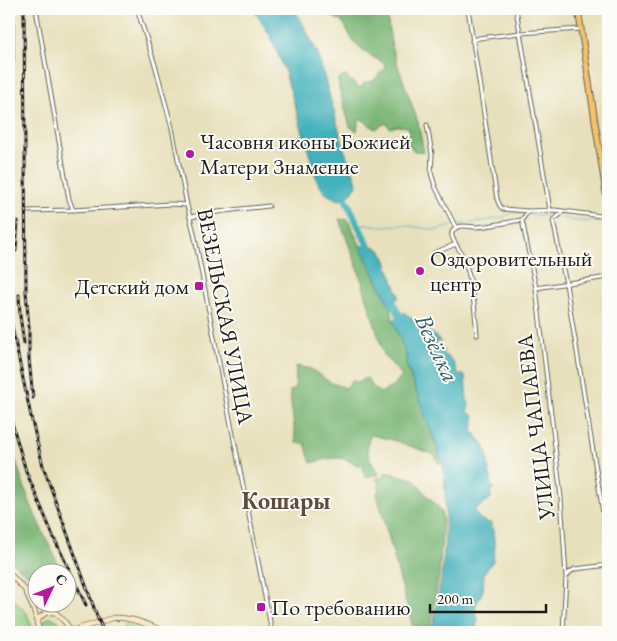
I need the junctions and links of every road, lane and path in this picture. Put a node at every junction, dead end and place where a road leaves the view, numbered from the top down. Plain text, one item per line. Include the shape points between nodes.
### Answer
1 (36, 9) edge
2 (137, 9) edge
3 (468, 9) edge
4 (516, 9) edge
5 (578, 9) edge
6 (581, 30) junction
7 (520, 33) junction
8 (472, 41) junction
9 (426, 125) dead end
10 (187, 205) junction
11 (269, 206) dead end
12 (608, 207) edge
13 (73, 210) junction
14 (550, 210) junction
15 (26, 211) dead end
16 (528, 211) junction
17 (562, 211) junction
18 (608, 216) edge
19 (190, 218) junction
20 (522, 220) junction
21 (456, 228) junction
22 (456, 244) junction
23 (434, 253) dead end
24 (608, 277) edge
25 (566, 284) junction
26 (536, 288) junction
27 (476, 335) dead end
28 (608, 528) edge
29 (566, 561) junction
30 (608, 565) edge
31 (575, 569) junction
32 (9, 574) edge
33 (566, 577) junction
34 (26, 591) joint
35 (44, 614) edge
36 (57, 614) edge
37 (38, 621) junction
38 (39, 632) edge
39 (71, 632) edge
40 (167, 632) edge
41 (272, 632) edge
42 (564, 632) edge

1 - 13 street
2 - 10 street, ВЕЗЕЛЬСКАЯ УЛИЦА via 172,128
3 - 8 street
4 - 7 street
5 - 6 main road
6 - 7 street
6 - 12 main road
7 - 8 street
7 - 14 street
8 - 16 street via 497,199 503,209
9 - 21 street via 433,180
10 - 13 street
10 - 19 street, ВЕЗЕЛЬСКАЯ УЛИЦА
11 - 19 street
13 - 15 street
14 - 16 street
14 - 17 street
16 - 20 street
17 - 18 street
17 - 25 street via 553,220
19 - 41 street, ВЕЗЕЛЬСКАЯ УЛИЦА
20 - 21 street
20 - 26 street, УЛИЦА ЧАПАЕВА
21 - 22 street via 452,238
22 - 23 street
22 - 27 street via 466,265 474,302
24 - 25 street
25 - 26 street
25 - 28 street
26 - 29 street, УЛИЦА ЧАПАЕВА
29 - 31 street
29 - 33 street, УЛИЦА ЧАПАЕВА
30 - 31 street
31 - 33 street
32 - 34 main road
33 - 42 street, УЛИЦА ЧАПАЕВА
34 - 37 main road
35 - 37 main road
36 - 39 main road
37 - 38 main road
39 - 40 main road via 118,618

